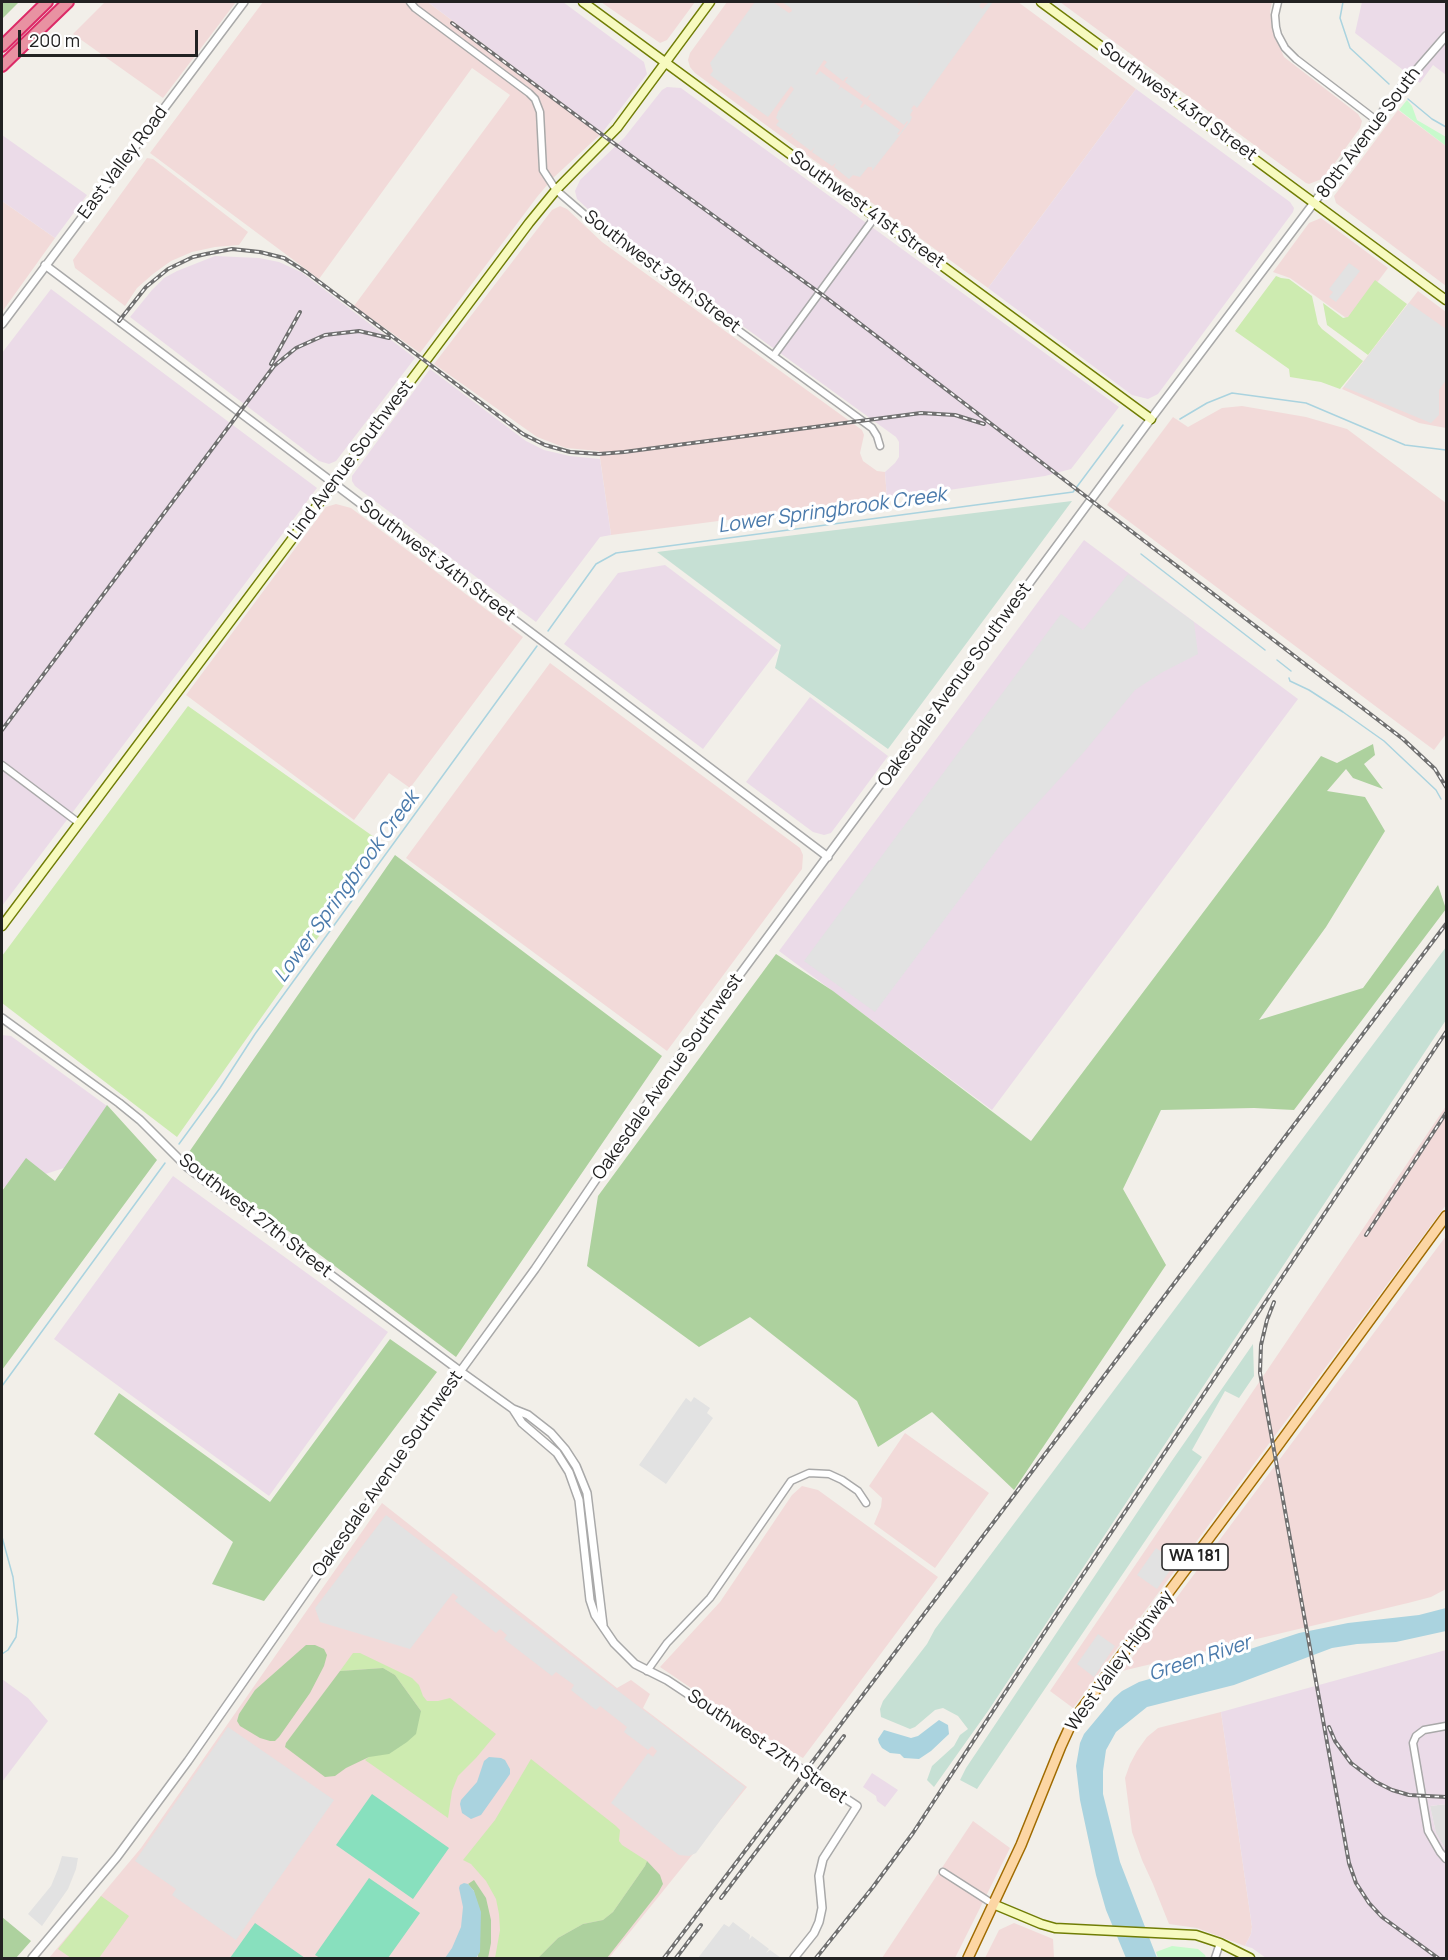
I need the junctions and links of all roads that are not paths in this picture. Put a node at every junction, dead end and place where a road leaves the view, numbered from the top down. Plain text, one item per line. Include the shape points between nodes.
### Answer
1 (39, 2) edge
2 (47, 2) edge
3 (68, 2) edge
4 (244, 2) edge
5 (410, 2) edge
6 (583, 2) edge
7 (710, 2) edge
8 (1041, 2) edge
9 (1278, 2) edge
10 (1446, 36) edge
11 (2, 38) edge
12 (2, 46) edge
13 (666, 63) junction
14 (2, 66) edge
15 (1376, 120) junction
16 (556, 190) junction
17 (1315, 204) junction
18 (875, 217) junction
19 (45, 265) junction
20 (1446, 300) edge
21 (2, 324) edge
22 (774, 355) junction
23 (1151, 419) junction
24 (880, 446) dead end
25 (334, 483) junction
26 (2, 765) edge
27 (79, 823) junction
28 (828, 857) junction
29 (2, 926) edge
30 (2, 1018) edge
31 (1446, 1216) edge
32 (460, 1371) junction
33 (866, 1503) dead end
34 (647, 1671) junction
35 (1446, 1726) edge
36 (1446, 1859) edge
37 (943, 1872) dead end
38 (993, 1904) junction
39 (1220, 1943) junction
40 (795, 1957) edge
41 (32, 1959) edge
42 (968, 1959) edge
43 (1215, 1959) edge
44 (1250, 1959) edge

1 - 11 highway
2 - 12 highway
3 - 14 highway
4 - 19 street, East Valley Road
5 - 16 street, Southwest 39th Street via 535,99 540,112 543,170
6 - 13 main road, Southwest 41st Street
7 - 13 main road, Lind Avenue Southwest
8 - 17 main road, Southwest 43rd Street
9 - 15 street via 1276,27 1285,48
10 - 15 street, 80th Avenue South
13 - 16 main road, Lind Avenue Southwest via 608,139
13 - 18 main road, Southwest 41st Street
15 - 17 street, 80th Avenue South
16 - 22 street, Southwest 39th Street via 613,240
16 - 25 main road, Lind Avenue Southwest
17 - 20 main road, Southwest 43rd Street
17 - 23 street, Oakesdale Avenue Southwest
18 - 22 street
18 - 23 main road, Southwest 41st Street
19 - 21 street, East Valley Road
19 - 25 street, Southwest 34th Street
22 - 24 street, Southwest 39th Street via 872,428
23 - 28 street, Oakesdale Avenue Southwest
25 - 27 main road, Lind Avenue Southwest
25 - 28 street, Southwest 34th Street
26 - 27 street
27 - 29 main road, Lind Avenue Southwest
28 - 32 street, Oakesdale Avenue Southwest via 684,1050 535,1269
30 - 32 street, Southwest 27th Street via 119,1102 187,1167
31 - 38 main road, West Valley Highway / WA 181 via 1072,1722
32 - 34 street, Southwest 27th Street via 513,1409 528,1415 571,1457 590,1504 603,1625 624,1654
32 - 41 street, Oakesdale Avenue Southwest via 188,1761 117,1857
33 - 34 street via 858,1491 829,1474 809,1473 791,1481 710,1598 667,1643
34 - 40 street, Southwest 27th Street via 667,1680 857,1806 823,1858 819,1922
35 - 36 street via 1424,1730 1413,1743 1428,1831
37 - 38 street
38 - 39 main road via 1055,1928 1167,1932
38 - 42 main road, West Valley Highway / WA 181
39 - 43 street
39 - 44 main road

